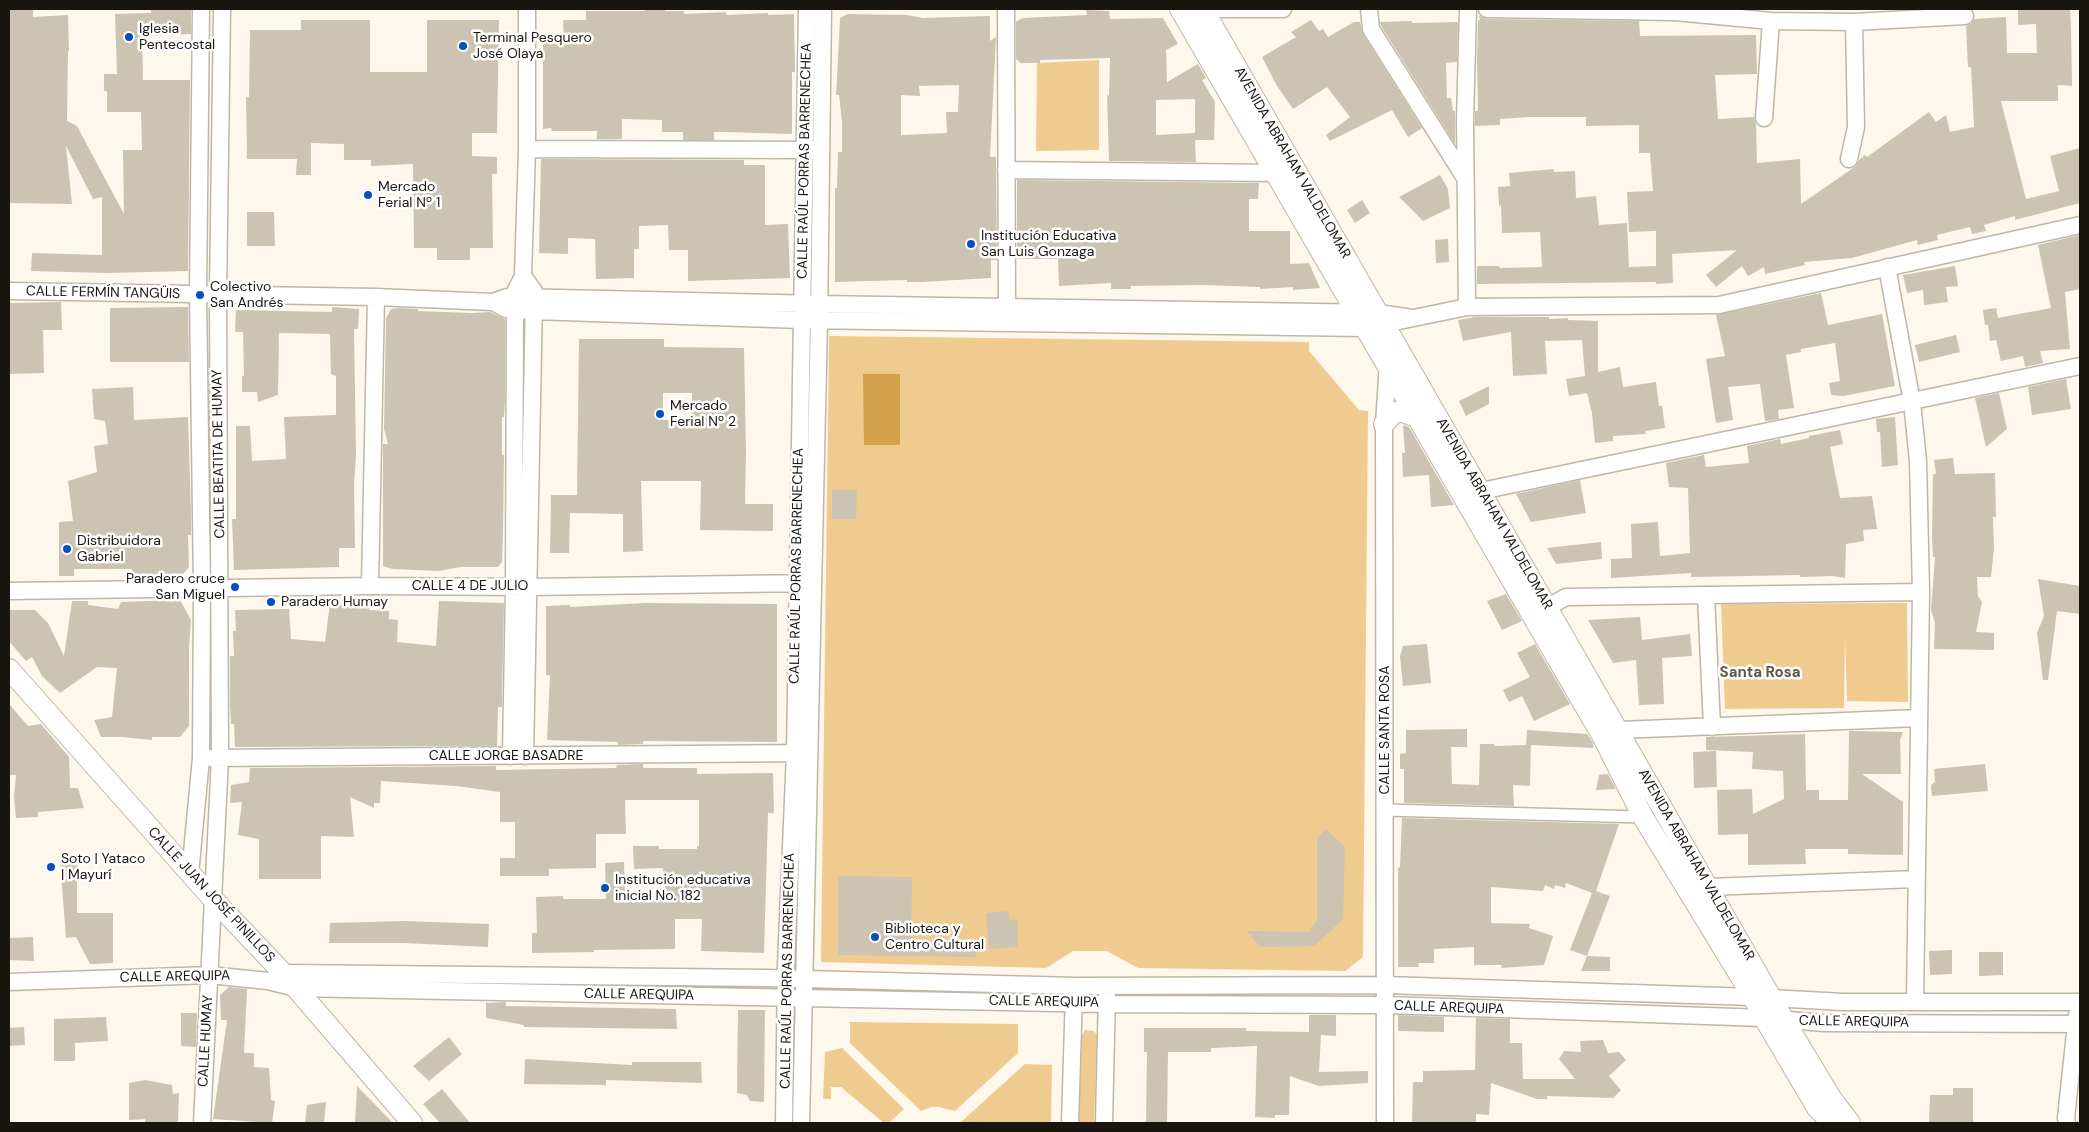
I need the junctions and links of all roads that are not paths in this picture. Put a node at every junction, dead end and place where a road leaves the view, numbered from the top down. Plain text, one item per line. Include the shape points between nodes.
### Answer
1 (202, 9) edge
2 (222, 9) edge
3 (527, 9) edge
4 (807, 9) edge
5 (823, 9) edge
6 (1006, 9) edge
7 (1180, 9) edge
8 (1202, 9) edge
9 (1283, 9) edge
10 (1369, 9) edge
11 (1468, 9) edge
12 (1487, 9) edge
13 (1965, 16) dead end
14 (1770, 21) junction
15 (1854, 22) junction
16 (1764, 118) dead end
17 (527, 149) junction
18 (812, 150) junction
19 (1849, 159) dead end
20 (1283, 168) junction
21 (1006, 170) junction
22 (1465, 178) junction
23 (2080, 225) edge
24 (1887, 267) junction
25 (523, 276) junction
26 (9, 291) edge
27 (198, 294) junction
28 (218, 294) junction
29 (376, 297) junction
30 (515, 304) junction
31 (534, 304) junction
32 (1467, 307) junction
33 (811, 312) junction
34 (1007, 316) junction
35 (1375, 323) junction
36 (2080, 366) edge
37 (1388, 369) junction
38 (1912, 402) junction
39 (1418, 418) junction
40 (1384, 424) junction
41 (1473, 495) junction
42 (804, 583) junction
43 (370, 586) junction
44 (522, 587) junction
45 (202, 588) junction
46 (221, 588) junction
47 (9, 591) edge
48 (1921, 592) junction
49 (1706, 595) junction
50 (1548, 607) junction
51 (9, 669) edge
52 (1919, 718) junction
53 (1712, 727) junction
54 (1611, 735) junction
55 (803, 753) junction
56 (518, 756) junction
57 (202, 758) junction
58 (220, 758) junction
59 (1385, 810) junction
60 (1643, 817) junction
61 (190, 874) junction
62 (1916, 879) junction
63 (1710, 888) junction
64 (212, 898) junction
65 (283, 973) junction
66 (210, 975) junction
67 (786, 978) junction
68 (803, 979) junction
69 (9, 982) edge
70 (1386, 985) junction
71 (1075, 986) junction
72 (1107, 986) junction
73 (296, 988) junction
74 (794, 997) junction
75 (1763, 998) junction
76 (2080, 999) edge
77 (1915, 1001) junction
78 (1074, 1003) junction
79 (1106, 1004) junction
80 (1386, 1006) junction
81 (1764, 1018) junction
82 (1784, 1020) junction
83 (2078, 1024) edge
84 (202, 1123) edge
85 (412, 1123) edge
86 (784, 1123) edge
87 (800, 1123) edge
88 (1070, 1123) edge
89 (1104, 1123) edge
90 (1385, 1123) edge
91 (1832, 1123) edge
92 (1850, 1123) edge
93 (2068, 1123) edge

1 - 27 street, CALLE BEATITA DE HUMAY
2 - 28 street, CALLE BEATITA DE HUMAY
3 - 17 street
4 - 18 street, CALLE RAÚL PORRAS BARRENECHEA
5 - 18 street, CALLE RAÚL PORRAS BARRENECHEA
6 - 21 street
7 - 20 street, AVENIDA ABRAHAM VALDELOMAR
8 - 9 street
8 - 20 street, AVENIDA ABRAHAM VALDELOMAR
10 - 22 street via 1371,29
11 - 22 street
12 - 14 street via 1675,12
13 - 15 street
14 - 15 street
14 - 16 street
15 - 19 street via 1856,127
17 - 18 street
17 - 25 street
18 - 33 street, CALLE RAÚL PORRAS BARRENECHEA
20 - 21 street
20 - 35 street, AVENIDA ABRAHAM VALDELOMAR
21 - 34 street
22 - 32 street
23 - 24 street, CALLE FERMÍN TANGÜIS
24 - 32 street, CALLE FERMÍN TANGÜIS via 1719,305
24 - 38 street
25 - 30 street via 515,292
25 - 31 street via 534,291
26 - 27 street, CALLE FERMÍN TANGÜIS
27 - 28 street, CALLE FERMÍN TANGÜIS
27 - 45 street, CALLE BEATITA DE HUMAY
28 - 29 street, CALLE FERMÍN TANGÜIS
28 - 46 street, CALLE BEATITA DE HUMAY
29 - 30 street, CALLE FERMÍN TANGÜIS via 493,302 507,297
29 - 43 street
30 - 31 street, CALLE FERMÍN TANGÜIS
30 - 44 street
31 - 33 street, CALLE FERMÍN TANGÜIS
31 - 44 street
32 - 35 street, CALLE FERMÍN TANGÜIS
33 - 34 street, CALLE FERMÍN TANGÜIS
33 - 42 street, CALLE RAÚL PORRAS BARRENECHEA
34 - 35 street, CALLE FERMÍN TANGÜIS
35 - 37 street, AVENIDA ABRAHAM VALDELOMAR
35 - 41 street, AVENIDA ABRAHAM VALDELOMAR
36 - 38 street
37 - 39 street, AVENIDA ABRAHAM VALDELOMAR
37 - 40 street, CALLE SANTA ROSA
38 - 41 street
38 - 48 street via 1918,461
39 - 40 street via 1396,412
39 - 41 street, AVENIDA ABRAHAM VALDELOMAR
40 - 59 street, CALLE SANTA ROSA
41 - 50 street, AVENIDA ABRAHAM VALDELOMAR
41 - 54 street, AVENIDA ABRAHAM VALDELOMAR
42 - 44 street, CALLE 4 DE JULIO
42 - 55 street, CALLE RAÚL PORRAS BARRENECHEA
43 - 44 street, CALLE 4 DE JULIO
43 - 46 street, CALLE 4 DE JULIO
44 - 56 street
45 - 46 street, CALLE 4 DE JULIO
45 - 47 street, CALLE 4 DE JULIO
45 - 57 street, CALLE BEATITA DE HUMAY
46 - 58 street, CALLE BEATITA DE HUMAY
48 - 49 street
48 - 52 street
49 - 50 street via 1566,597
49 - 53 street
50 - 54 street, AVENIDA ABRAHAM VALDELOMAR
51 - 61 street, CALLE JUAN JOSÉ PINILLOS
52 - 53 street
52 - 62 street
53 - 54 street
54 - 60 street, AVENIDA ABRAHAM VALDELOMAR
54 - 63 street, AVENIDA ABRAHAM VALDELOMAR
55 - 56 street, CALLE JORGE BASADRE
55 - 67 street, CALLE RAÚL PORRAS BARRENECHEA
55 - 68 street, CALLE RAÚL PORRAS BARRENECHEA
56 - 58 street, CALLE JORGE BASADRE
57 - 58 street, CALLE JORGE BASADRE
57 - 61 street, CALLE BEATITA DE HUMAY
58 - 64 street, CALLE BEATITA DE HUMAY
59 - 60 street
59 - 70 street, CALLE SANTA ROSA
60 - 75 street, AVENIDA ABRAHAM VALDELOMAR
61 - 64 street, CALLE JUAN JOSÉ PINILLOS
62 - 63 street
62 - 77 street
63 - 75 street, AVENIDA ABRAHAM VALDELOMAR
64 - 65 street, CALLE JUAN JOSÉ PINILLOS
64 - 66 street, CALLE HUMAY
65 - 67 street, CALLE AREQUIPA
65 - 73 street, CALLE JUAN JOSÉ PINILLOS
66 - 69 street, CALLE AREQUIPA
66 - 73 street, CALLE AREQUIPA via 268,981
66 - 84 street, CALLE HUMAY
67 - 68 street, CALLE AREQUIPA
67 - 74 street, CALLE RAÚL PORRAS BARRENECHEA
68 - 71 street, CALLE AREQUIPA
68 - 74 street, CALLE RAÚL PORRAS BARRENECHEA
70 - 72 street, CALLE AREQUIPA
70 - 75 street, CALLE AREQUIPA
70 - 80 street, CALLE SANTA ROSA
71 - 72 street, CALLE AREQUIPA
71 - 78 street
72 - 79 street
73 - 74 street, CALLE AREQUIPA
73 - 85 street, CALLE JUAN JOSÉ PINILLOS
74 - 78 street, CALLE AREQUIPA
74 - 86 street, CALLE RAÚL PORRAS BARRENECHEA
74 - 87 street, CALLE RAÚL PORRAS BARRENECHEA
75 - 77 street, CALLE AREQUIPA
75 - 81 street, AVENIDA ABRAHAM VALDELOMAR
75 - 82 street, AVENIDA ABRAHAM VALDELOMAR
76 - 77 street, CALLE AREQUIPA
76 - 83 street
78 - 79 street, CALLE AREQUIPA
78 - 88 street
79 - 80 street, CALLE AREQUIPA
79 - 89 street
80 - 81 street, CALLE AREQUIPA
80 - 90 street, CALLE SANTA ROSA
81 - 82 street, CALLE AREQUIPA
81 - 91 street, AVENIDA ABRAHAM VALDELOMAR via 1818,1108
82 - 83 street, CALLE AREQUIPA
82 - 92 street, AVENIDA ABRAHAM VALDELOMAR via 1831,1098
83 - 93 street

